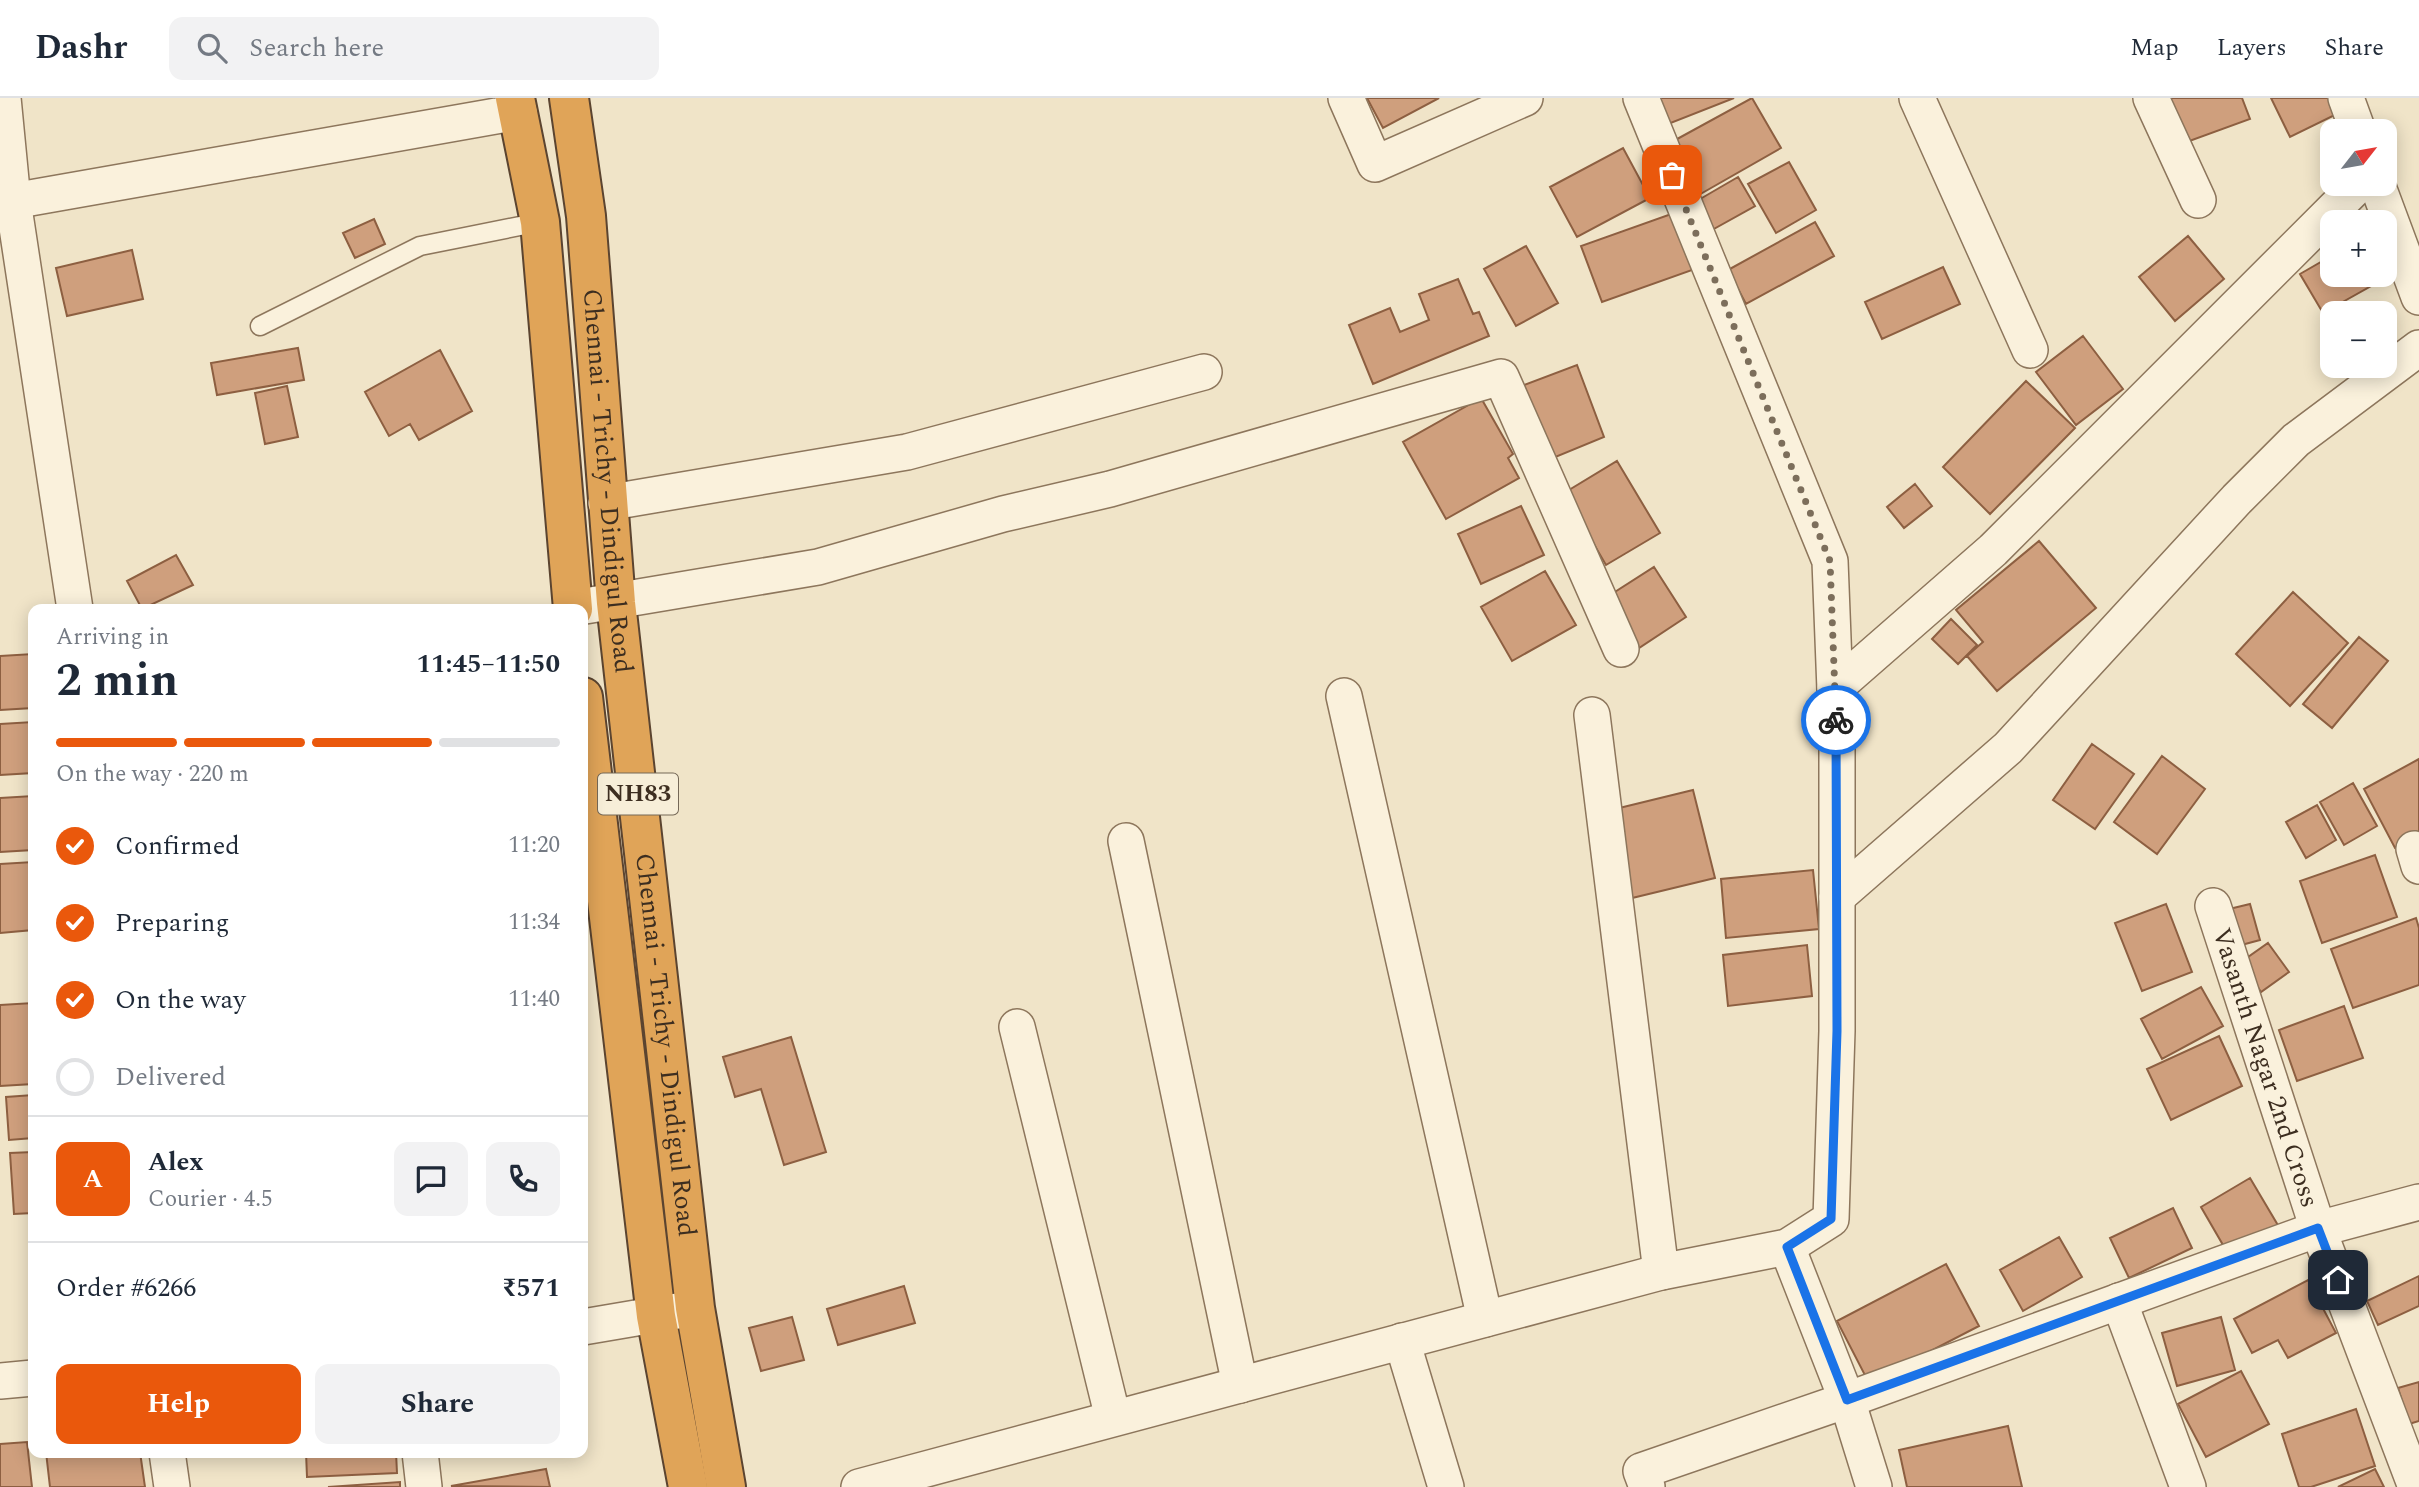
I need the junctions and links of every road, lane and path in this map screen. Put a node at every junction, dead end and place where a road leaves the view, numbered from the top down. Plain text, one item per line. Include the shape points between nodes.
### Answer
1 (3, 98) edge
2 (569, 98) edge
3 (1346, 98) edge
4 (1525, 98) edge
5 (1641, 98) edge
6 (1917, 98) edge
7 (2151, 98) edge
8 (2346, 98) edge
9 (517, 105) edge
10 (2354, 119) edge
11 (2347, 196) edge
12 (2381, 196) edge
13 (2198, 200) dead end
14 (6, 201) edge
15 (540, 222) junction
16 (2419, 297) edge
17 (260, 326) dead end
18 (2419, 348) edge
19 (2030, 350) dead end
20 (1204, 372) dead end
21 (607, 503) junction
22 (616, 603) junction
23 (74, 604) edge
24 (573, 604) edge
25 (588, 606) edge
26 (1621, 649) dead end
27 (1835, 688) junction
28 (1344, 696) dead end
29 (1592, 715) dead end
30 (588, 785) edge
31 (1126, 841) dead end
32 (1837, 898) junction
33 (2213, 906) dead end
34 (1017, 1027) dead end
35 (2419, 1202) edge
36 (2318, 1228) junction
37 (1787, 1247) junction
38 (1661, 1272) junction
39 (2119, 1301) junction
40 (695, 1308) junction
41 (656, 1316) junction
42 (1485, 1319) junction
43 (588, 1326) edge
44 (1402, 1341) junction
45 (28, 1378) edge
46 (0, 1381) edge
47 (1240, 1385) junction
48 (1847, 1400) junction
49 (1113, 1418) junction
50 (168, 1458) edge
51 (421, 1458) edge
52 (172, 1487) edge
53 (424, 1487) edge
54 (688, 1487) edge
55 (726, 1487) edge
56 (859, 1487) edge
57 (1446, 1487) edge
58 (1647, 1487) edge
59 (1874, 1487) edge
60 (2188, 1487) edge
61 (2416, 1487) edge

1 - 14 street
2 - 21 highway, Chennai - Trichy - Dindigul Road / NH83 via 586,216
3 - 4 street via 1375,164
5 - 27 street via 1830,561
6 - 19 street
7 - 13 street
8 - 10 street
9 - 14 street
9 - 15 highway, Chennai - Trichy - Dindigul Road
11 - 27 street via 1993,550
12 - 16 street
14 - 23 street
15 - 17 lane via 420,246
15 - 24 highway, Chennai - Trichy - Dindigul Road
18 - 32 street via 2296,440 2008,748
20 - 21 street via 907,452
21 - 22 highway, Chennai - Trichy - Dindigul Road / NH83
22 - 25 street
22 - 26 street via 818,567 1501,377
22 - 40 highway, Chennai - Trichy - Dindigul Road / NH83
27 - 32 street
28 - 42 street
29 - 38 street
30 - 41 highway, Chennai - Trichy - Dindigul Road / NH83
31 - 47 street
32 - 37 street via 1831,1219
33 - 36 street, Vasanth Nagar 2nd Cross
34 - 49 street
35 - 36 street
36 - 39 street
36 - 61 street, Vasanth Nagar 2nd Cross
37 - 38 street
37 - 48 street
38 - 42 street
39 - 48 street
39 - 60 street
40 - 41 street
40 - 55 highway, Chennai - Trichy - Dindigul Road / NH83
41 - 43 street
41 - 54 highway, Chennai - Trichy - Dindigul Road / NH83
42 - 44 street
44 - 47 street
44 - 57 street
45 - 46 street
47 - 49 street
48 - 58 street via 1642,1471
48 - 59 street
49 - 56 street
50 - 52 street
51 - 53 street

